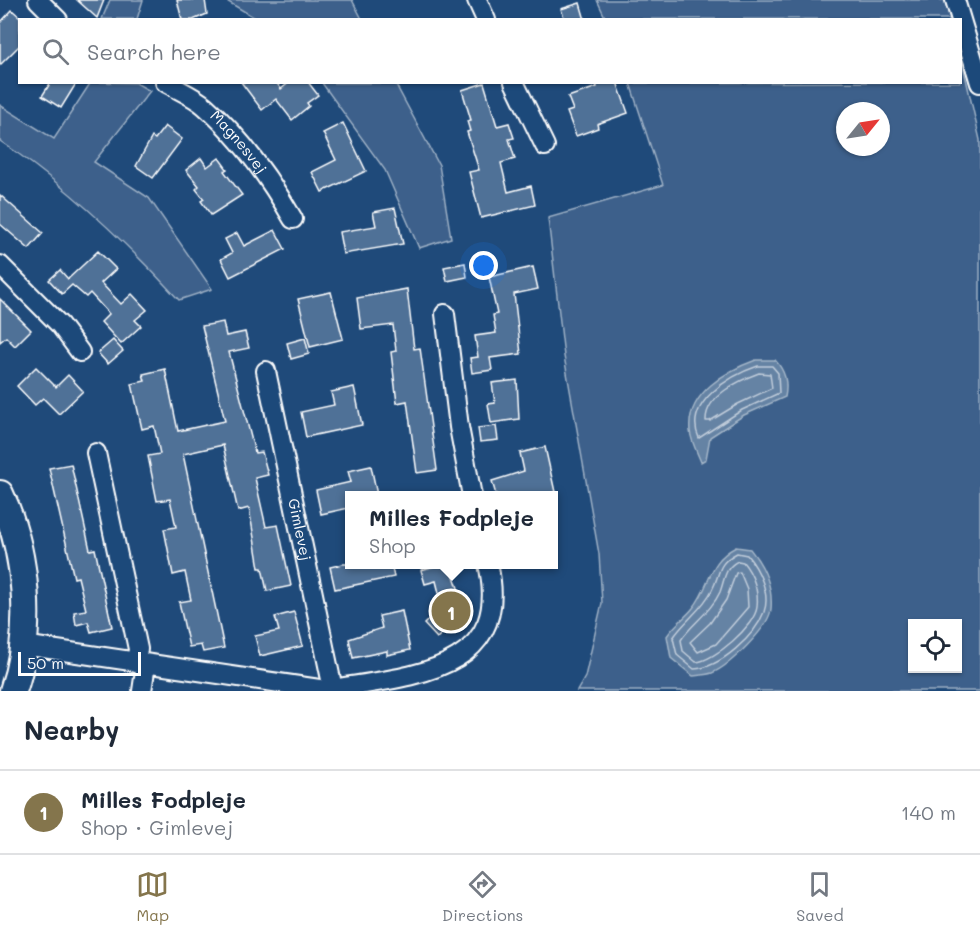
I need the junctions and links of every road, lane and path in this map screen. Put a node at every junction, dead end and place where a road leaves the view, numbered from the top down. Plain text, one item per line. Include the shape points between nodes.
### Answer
1 (38, 0) edge
2 (477, 0) edge
3 (955, 0) edge
4 (56, 18) edge
5 (485, 18) edge
6 (960, 18) edge
7 (962, 23) edge
8 (980, 83) edge
9 (168, 84) edge
10 (515, 84) edge
11 (545, 146) dead end
12 (293, 219) dead end
13 (0, 265) edge
14 (445, 314) dead end
15 (80, 352) dead end
16 (266, 371) dead end
17 (96, 453) dead end
18 (471, 491) edge
19 (0, 494) edge
20 (489, 569) edge
21 (23, 645) junction
22 (141, 664) junction
23 (333, 690) edge
24 (14, 691) edge
25 (142, 691) edge

1 - 4 street
2 - 5 street
3 - 6 street
7 - 8 street
9 - 12 street, Magnesvej via 203,104 229,131
10 - 11 street
13 - 15 street via 60,325
14 - 18 street
16 - 23 street, Gimlevej
17 - 22 street
19 - 21 street via 21,568
20 - 23 street via 494,588 492,613 481,638 469,651 434,668
21 - 22 street
21 - 24 street
22 - 23 street
22 - 25 street

